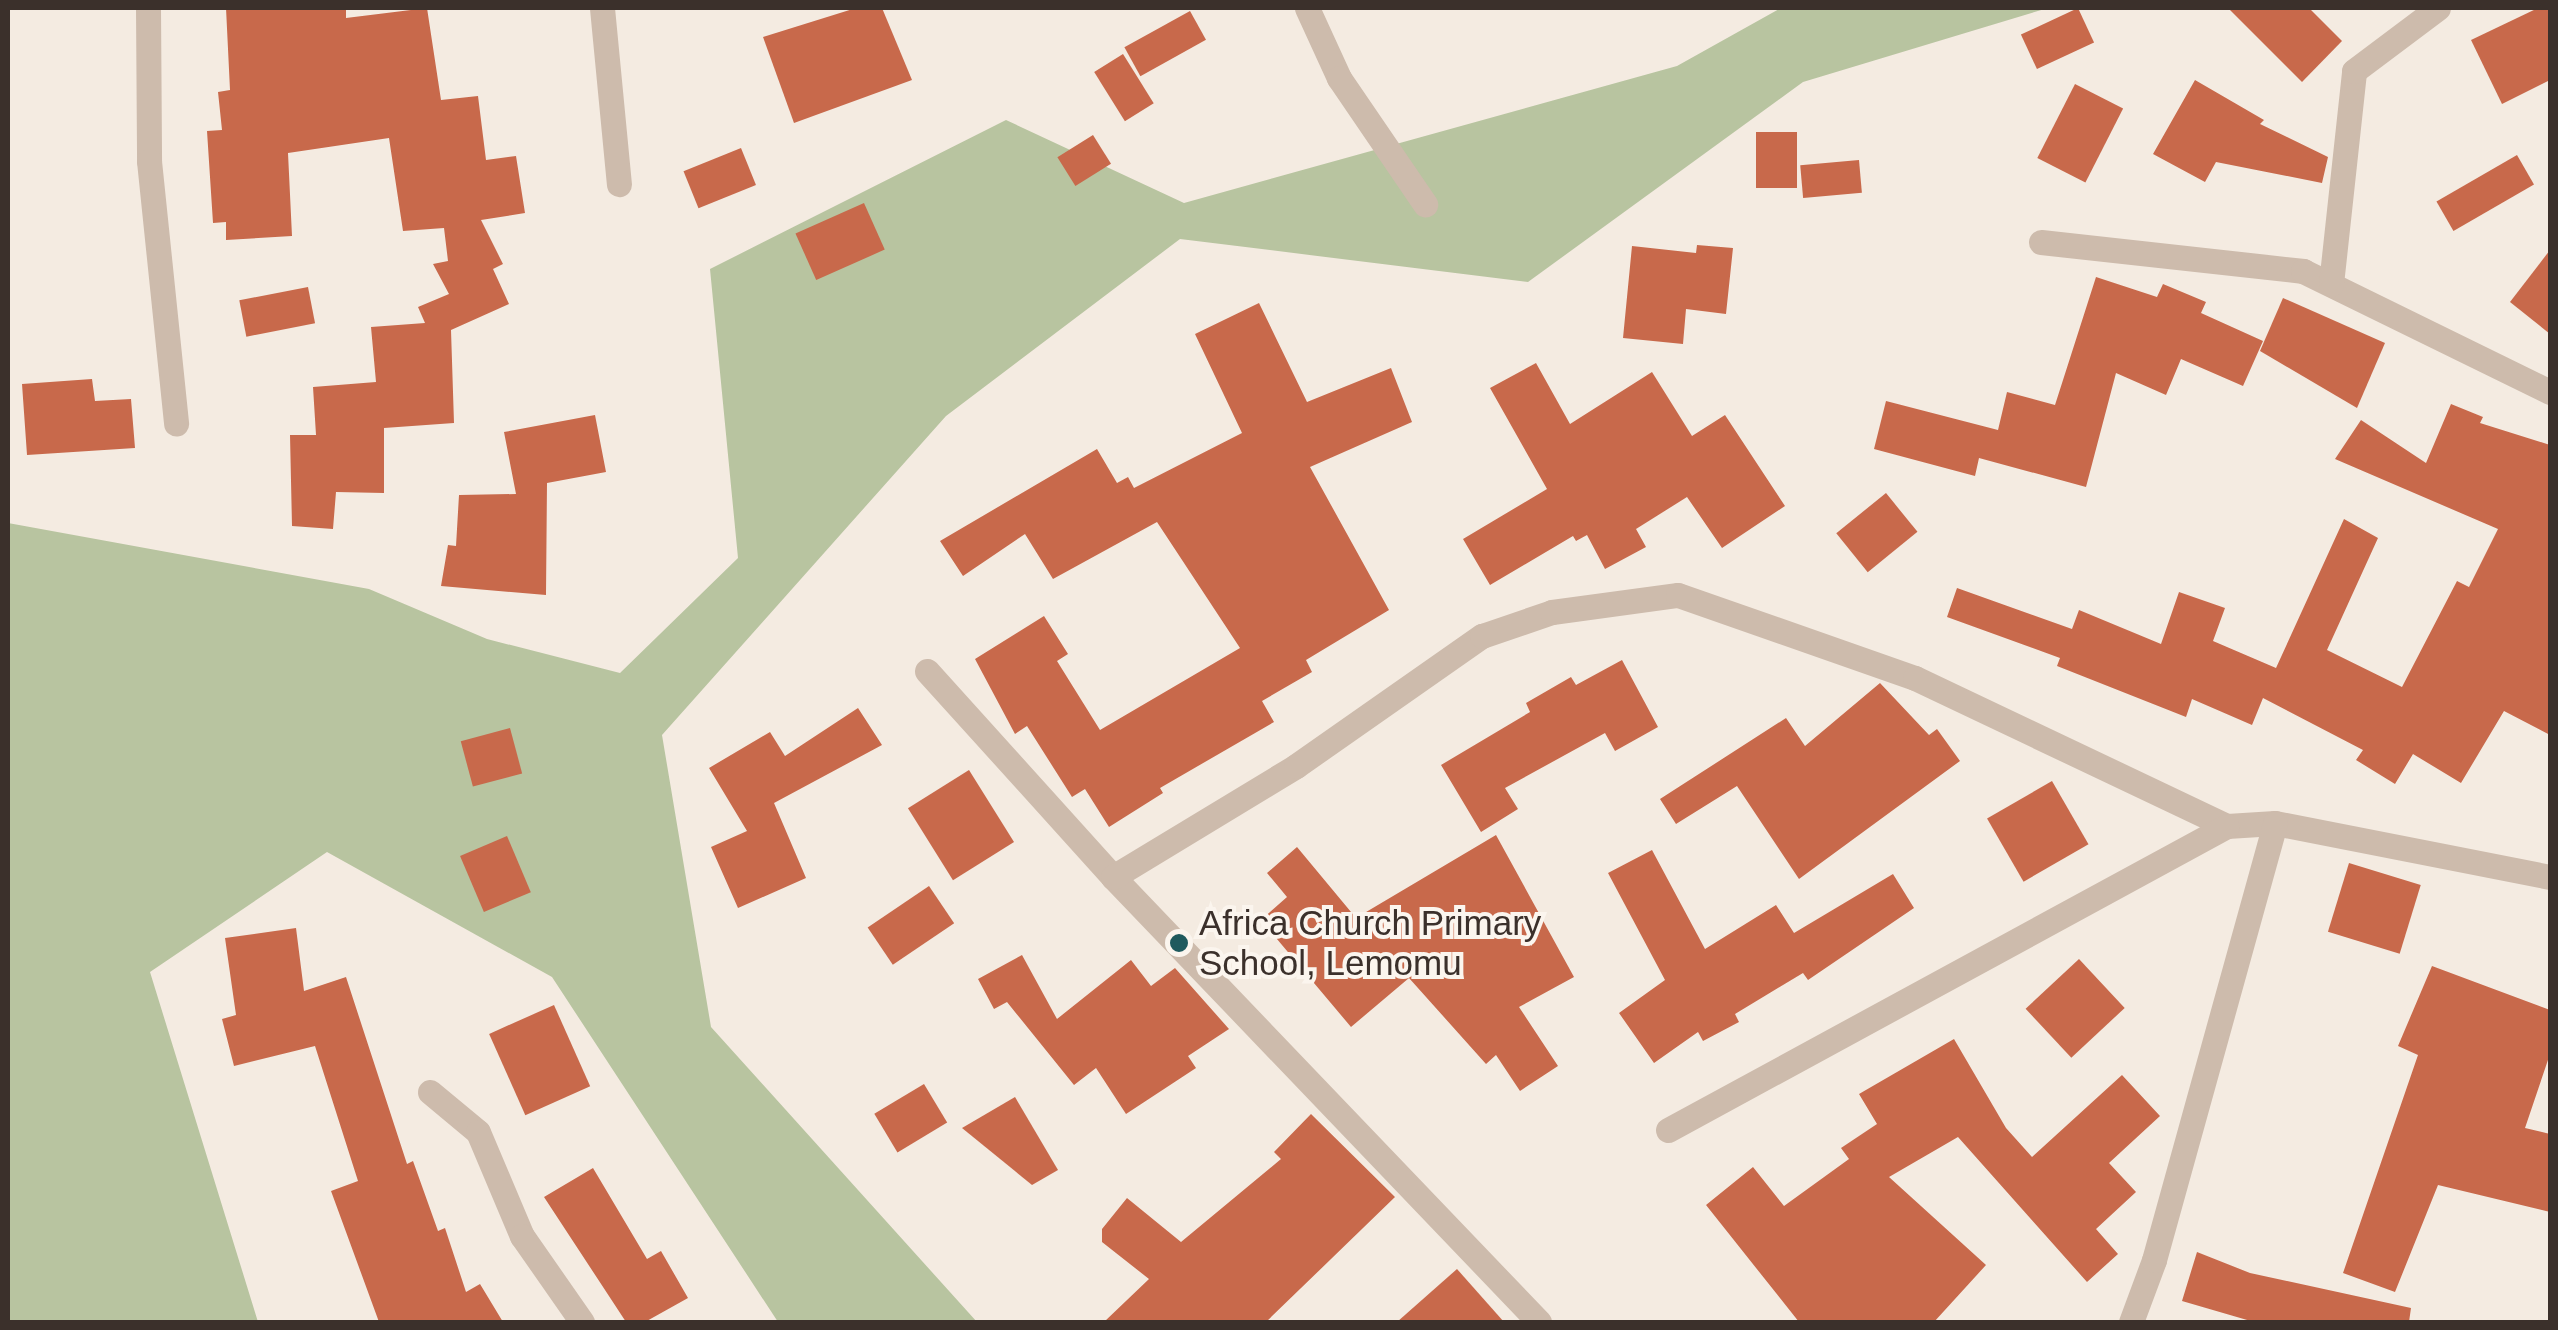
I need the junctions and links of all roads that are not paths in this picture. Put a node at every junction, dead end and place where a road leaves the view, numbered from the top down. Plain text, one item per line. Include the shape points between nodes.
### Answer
1 (148, 8) edge
2 (602, 8) edge
3 (1306, 8) edge
4 (2438, 8) edge
5 (618, 184) dead end
6 (1425, 204) dead end
7 (2041, 242) dead end
8 (2331, 284) junction
9 (2550, 392) edge
10 (176, 424) dead end
11 (927, 671) dead end
12 (2275, 822) junction
13 (2227, 826) junction
14 (1113, 877) junction
15 (2550, 877) edge
16 (430, 1092) dead end
17 (1668, 1130) dead end
18 (582, 1322) edge
19 (1539, 1322) edge
20 (2131, 1322) edge

1 - 10 street via 149,162
2 - 5 street
3 - 6 street via 1340,78
4 - 8 street via 2354,71
7 - 8 street via 2303,270
8 - 9 street
11 - 14 street
12 - 13 street
12 - 15 street
12 - 20 street
13 - 14 street via 1916,678 1678,595 1552,612 1482,636 1296,766
13 - 17 street
14 - 19 street
16 - 18 street via 478,1132 522,1236

